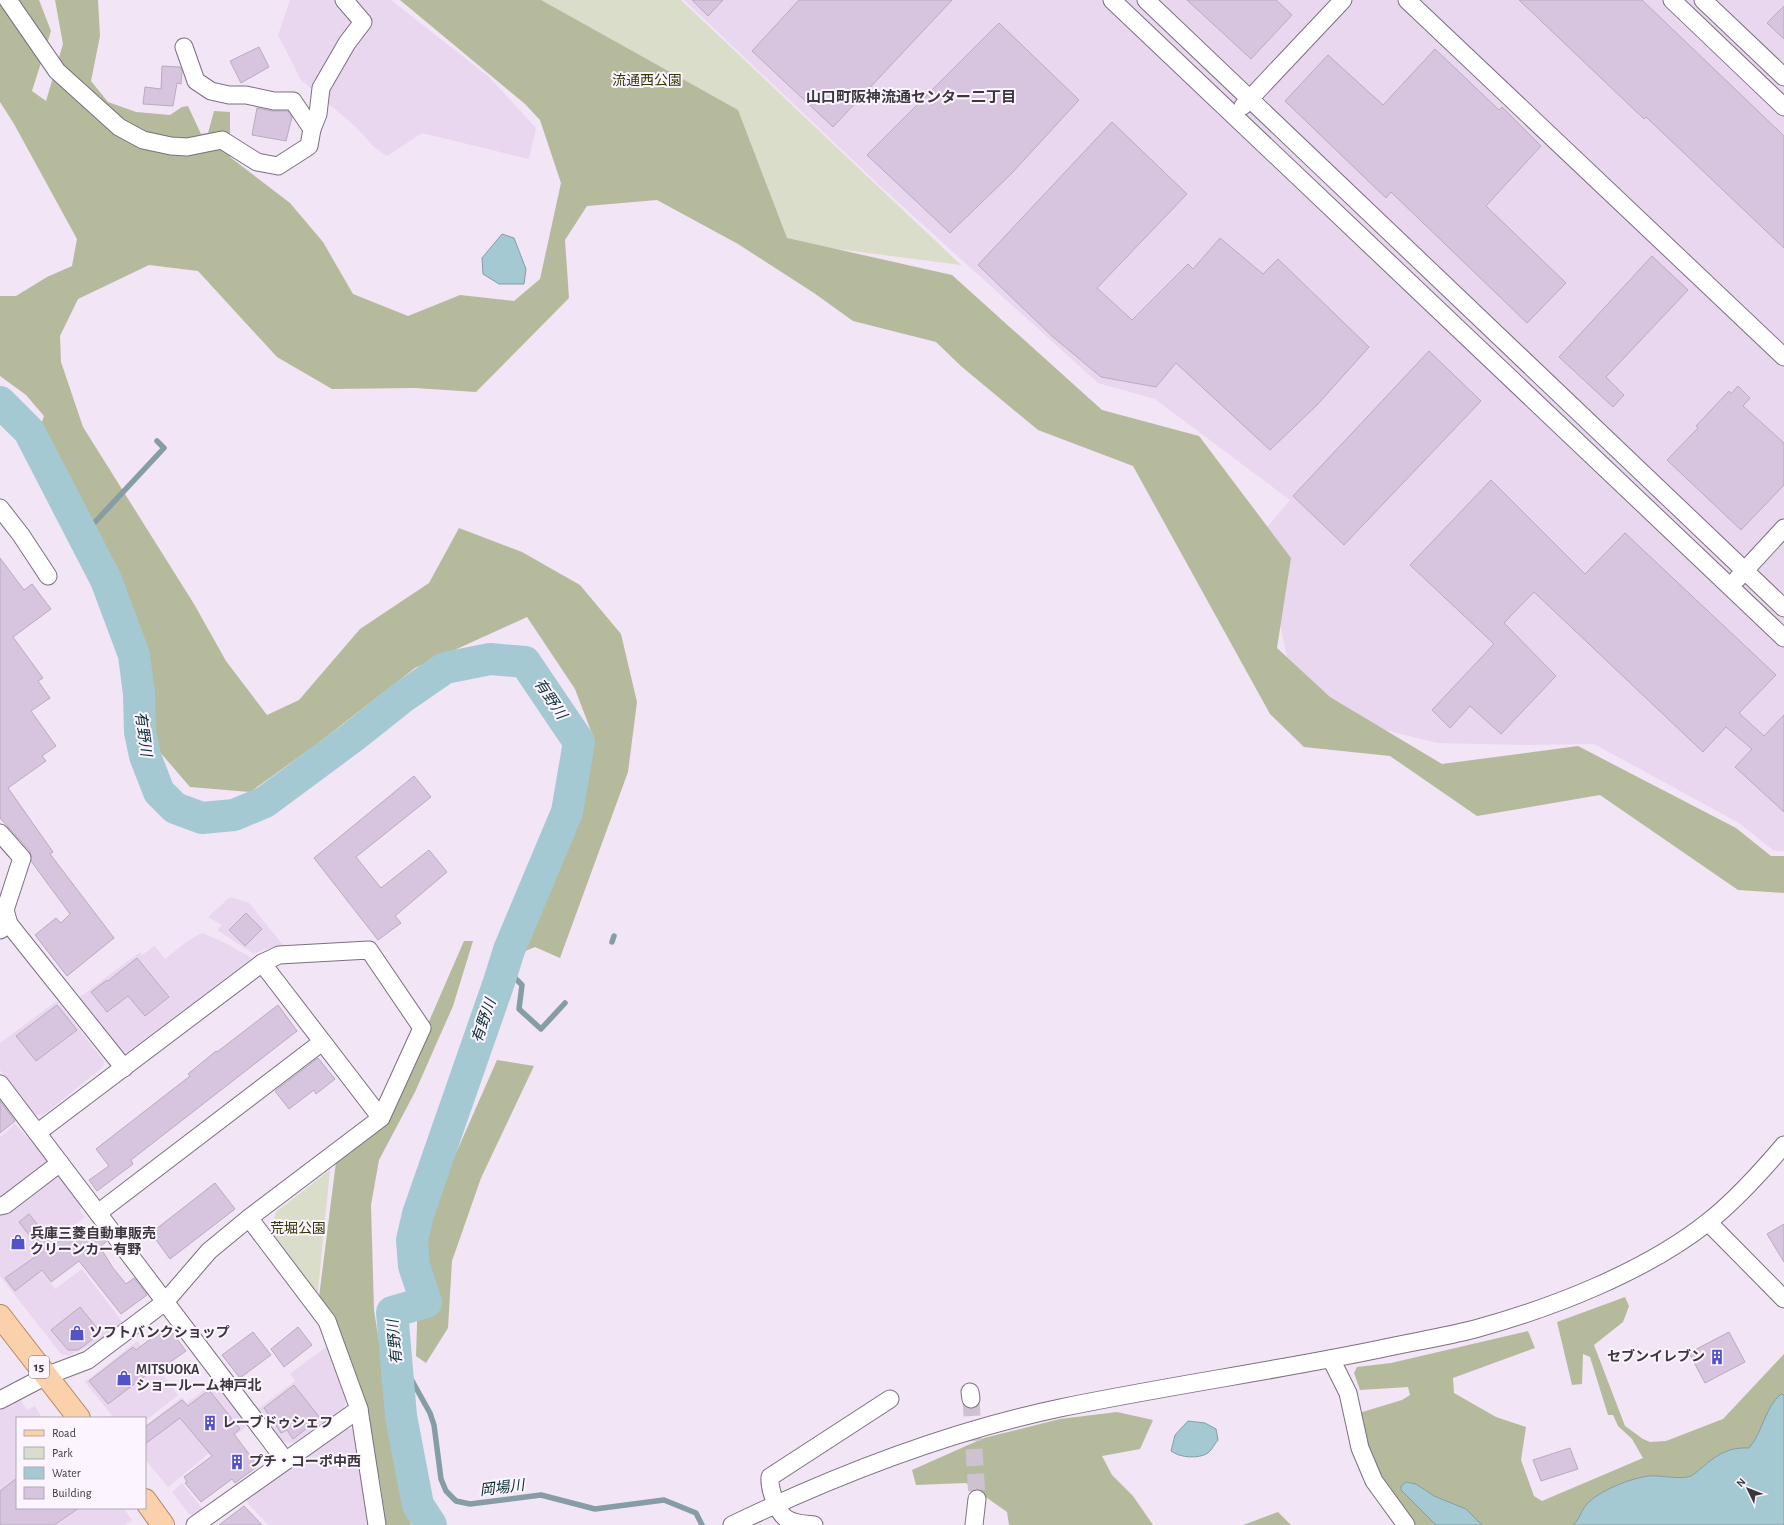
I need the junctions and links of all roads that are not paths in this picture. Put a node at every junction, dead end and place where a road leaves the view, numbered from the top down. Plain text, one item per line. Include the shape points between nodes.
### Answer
1 (8, 0) edge
2 (344, 0) edge
3 (1112, 0) edge
4 (1146, 0) edge
5 (1343, 0) edge
6 (1407, 0) edge
7 (1672, 0) edge
8 (1703, 0) edge
9 (184, 48) dead end
10 (1784, 77) edge
11 (1250, 98) junction
12 (1784, 107) edge
13 (1234, 115) junction
14 (312, 129) junction
15 (1784, 357) edge
16 (0, 508) edge
17 (1784, 528) edge
18 (1744, 570) junction
19 (48, 576) dead end
20 (1730, 586) junction
21 (1784, 608) edge
22 (1784, 638) edge
23 (0, 833) edge
24 (4, 927) edge
25 (262, 963) junction
26 (322, 1042) junction
27 (124, 1068) junction
28 (0, 1084) edge
29 (381, 1118) junction
30 (37, 1133) junction
31 (1784, 1145) edge
32 (60, 1163) junction
33 (0, 1206) edge
34 (98, 1213) junction
35 (249, 1218) junction
36 (1708, 1222) junction
37 (1784, 1299) edge
38 (165, 1302) junction
39 (0, 1316) edge
40 (1331, 1359) junction
41 (46, 1376) junction
42 (890, 1399) dead end
43 (0, 1400) edge
44 (359, 1409) junction
45 (78, 1417) edge
46 (285, 1460) junction
47 (976, 1499) tunnel mouth
48 (146, 1501) edge
49 (776, 1504) junction
50 (163, 1525) edge
51 (195, 1525) edge
52 (377, 1525) edge
53 (732, 1525) edge
54 (814, 1525) edge
55 (974, 1525) edge
56 (1406, 1525) edge

1 - 14 street via 57,71 119,127 143,140 187,147 222,140 257,162 278,166 309,146
2 - 14 street via 363,22 347,43 321,88 318,114
3 - 13 street
4 - 11 street
5 - 11 street
6 - 15 street
7 - 12 street
8 - 10 street
9 - 14 street via 196,81 211,91 274,101 293,101
11 - 13 street
11 - 18 street
13 - 20 street
16 - 19 street
17 - 18 street
18 - 20 street
18 - 21 street
20 - 22 street
23 - 24 street via 22,858 5,910
24 - 27 street
25 - 26 street
25 - 27 street
25 - 29 street via 279,955 369,950 422,1028
26 - 29 street
26 - 34 street
27 - 30 street
28 - 30 street
29 - 35 street
30 - 32 street
31 - 36 street via 1743,1190
32 - 33 street via 5,1205
32 - 34 street
34 - 38 street
35 - 38 street via 210,1251
35 - 44 street via 327,1321
36 - 37 street
36 - 40 street via 1633,1269 1568,1298 1474,1329
38 - 41 street via 88,1360
38 - 46 street
39 - 41 main road, 15
40 - 49 street via 1121,1396 1021,1417 896,1457
40 - 56 street via 1348,1393 1360,1448 1374,1481
41 - 43 street
41 - 45 main road, 15
42 - 49 street via 770,1477 769,1484
44 - 46 street
44 - 52 street
46 - 51 street
47 - 55 street
48 - 50 main road
49 - 53 street
49 - 54 street via 786,1519 796,1524

